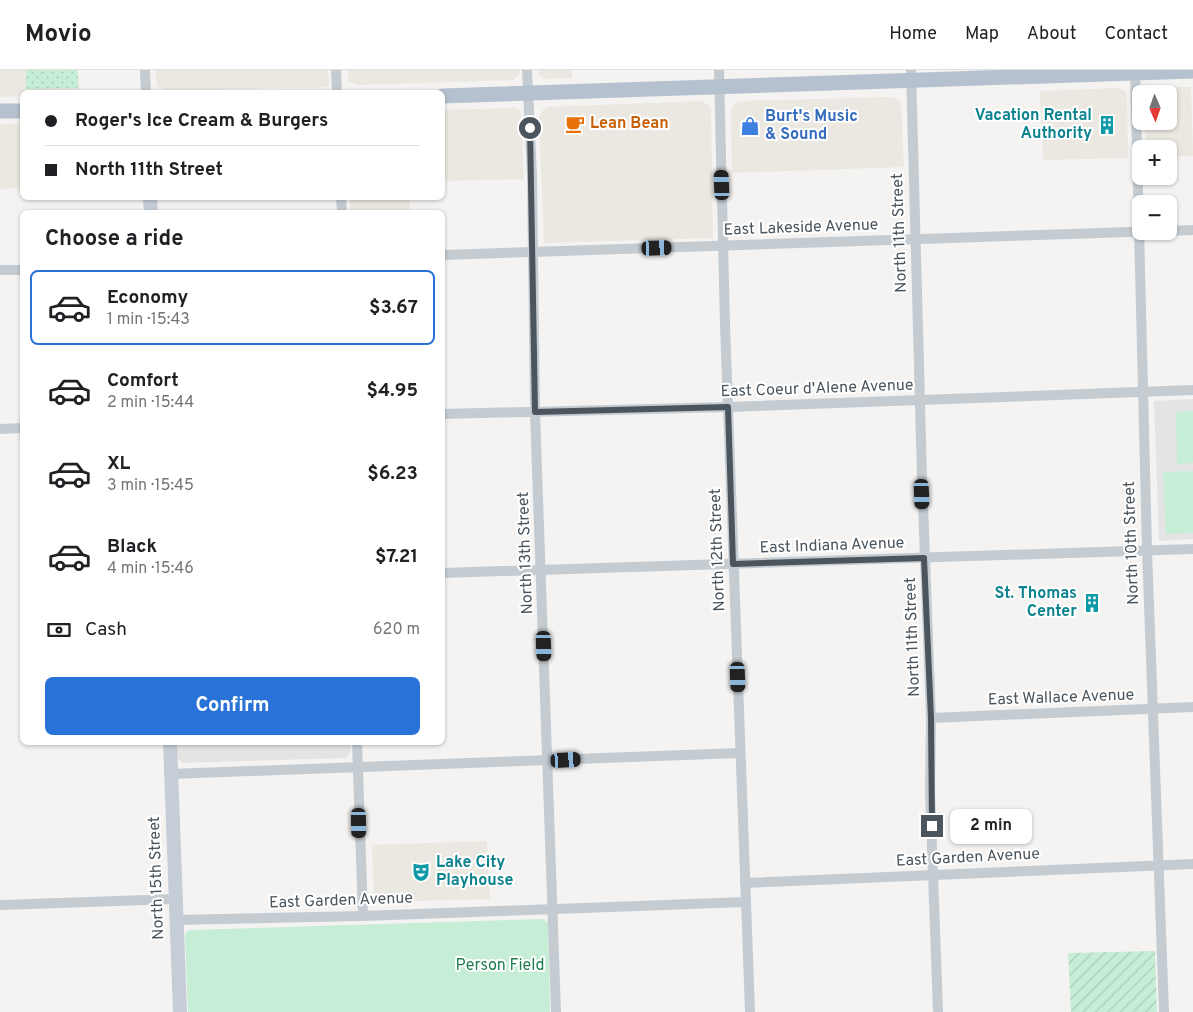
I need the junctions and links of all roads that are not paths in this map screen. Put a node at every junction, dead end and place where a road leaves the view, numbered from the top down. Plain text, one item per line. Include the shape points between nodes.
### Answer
1 (145, 70) edge
2 (336, 70) edge
3 (527, 70) edge
4 (718, 70) edge
5 (1193, 71) edge
6 (1135, 72) edge
7 (911, 76) edge
8 (719, 86) junction
9 (146, 90) edge
10 (337, 90) edge
11 (528, 93) junction
12 (445, 96) edge
13 (0, 111) edge
14 (20, 111) edge
15 (1138, 195) edge
16 (1193, 230) edge
17 (1177, 231) edge
18 (1132, 232) edge
19 (916, 240) junction
20 (1139, 240) edge
21 (724, 246) junction
22 (533, 252) junction
23 (445, 255) edge
24 (0, 270) edge
25 (20, 270) edge
26 (1193, 390) edge
27 (1143, 393) junction
28 (920, 400) junction
29 (728, 407) junction
30 (535, 412) junction
31 (445, 414) edge
32 (20, 428) edge
33 (0, 429) edge
34 (1193, 549) edge
35 (1147, 550) junction
36 (924, 558) junction
37 (733, 564) junction
38 (542, 569) junction
39 (445, 573) edge
40 (1193, 707) edge
41 (1152, 709) junction
42 (931, 718) junction
43 (170, 745) edge
44 (357, 745) edge
45 (740, 753) junction
46 (547, 760) junction
47 (358, 767) junction
48 (171, 774) junction
49 (1159, 864) junction
50 (1193, 864) edge
51 (933, 874) junction
52 (745, 883) junction
53 (176, 899) junction
54 (746, 902) junction
55 (0, 905) edge
56 (553, 909) junction
57 (362, 916) junction
58 (176, 920) junction
59 (180, 1012) edge
60 (556, 1012) edge
61 (750, 1012) edge
62 (938, 1012) edge
63 (1164, 1012) edge

1 - 9 street
2 - 10 street
3 - 11 street, North 13th Street
4 - 8 street, North 12th Street
5 - 6 main road
6 - 7 main road
6 - 15 street, North 10th Street
7 - 8 main road
7 - 19 street, North 11th Street
8 - 11 main road
8 - 21 street, North 12th Street
11 - 12 main road
11 - 22 street, North 13th Street
13 - 14 main road
16 - 17 street
18 - 19 street, East Lakeside Avenue
19 - 21 street, East Lakeside Avenue
19 - 28 street, North 11th Street
20 - 27 street, North 10th Street
21 - 22 street, East Lakeside Avenue
21 - 29 street, North 12th Street
22 - 23 street, East Lakeside Avenue
22 - 30 street, North 13th Street
24 - 25 street
26 - 27 street, East Coeur d'Alene Avenue
27 - 28 street, East Coeur d'Alene Avenue
27 - 35 street, North 10th Street
28 - 29 street, East Coeur d'Alene Avenue
28 - 36 street, North 11th Street
29 - 30 street, East Coeur d'Alene Avenue
29 - 37 street, North 12th Street
30 - 31 street, East Coeur d'Alene Avenue
30 - 38 street, North 13th Street
32 - 33 street
34 - 35 street, East Indiana Avenue
35 - 36 street, East Indiana Avenue
35 - 41 street, North 10th Street
36 - 37 street, East Indiana Avenue
36 - 42 street, North 11th Street
37 - 38 street, East Indiana Avenue
37 - 45 street, North 12th Street
38 - 39 street, East Indiana Avenue
38 - 46 street, North 13th Street
40 - 41 street, East Wallace Avenue
41 - 42 street, East Wallace Avenue
41 - 49 street, North 10th Street
42 - 51 street, North 11th Street
43 - 48 main road, North 15th Street
44 - 47 street
45 - 46 street
45 - 52 street, North 12th Street
46 - 47 street
46 - 56 street, North 13th Street
47 - 48 street
47 - 57 street
48 - 53 main road, North 15th Street
49 - 50 street, East Garden Avenue
49 - 51 street, East Garden Avenue
49 - 63 street, North 10th Street
51 - 52 street, East Garden Avenue
51 - 62 street, North 11th Street
52 - 54 street, North 12th Street
53 - 55 street
53 - 58 main road, North 15th Street
54 - 56 street, East Garden Avenue
54 - 61 street, North 12th Street
56 - 57 street, East Garden Avenue
56 - 60 street, North 13th Street
57 - 58 street, East Garden Avenue
58 - 59 main road, North 15th Street

